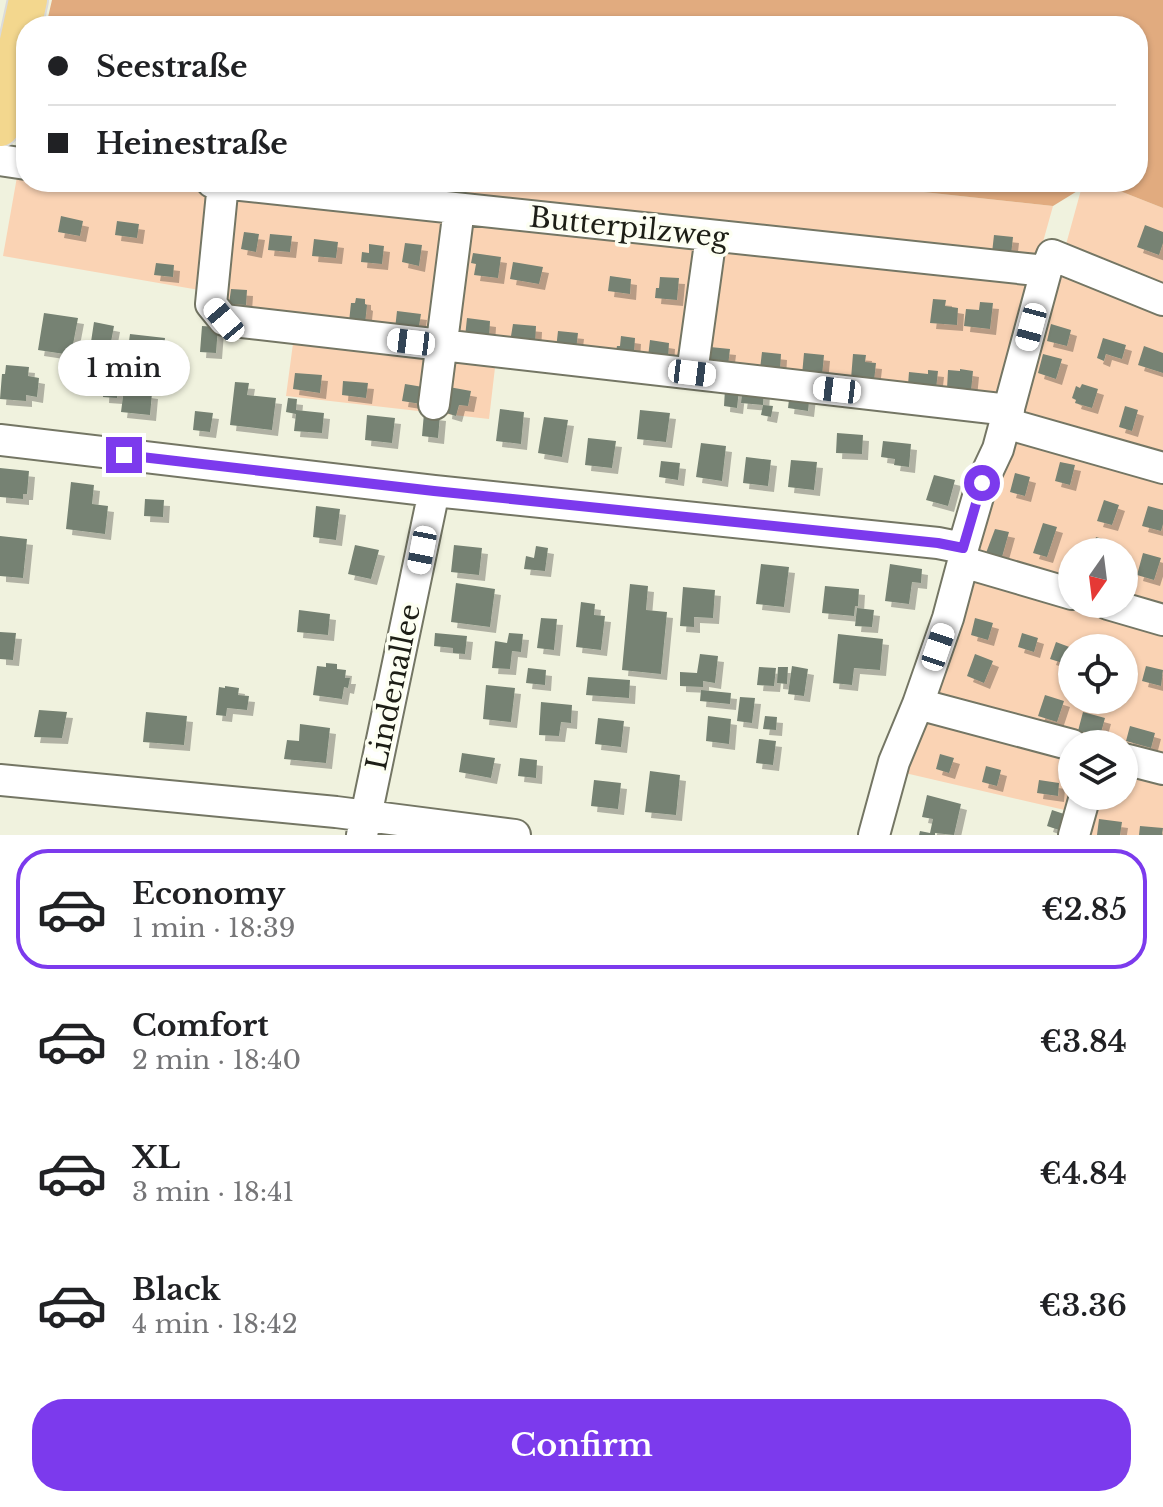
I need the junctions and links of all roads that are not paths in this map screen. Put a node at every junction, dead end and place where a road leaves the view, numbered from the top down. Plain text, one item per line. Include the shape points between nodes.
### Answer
1 (16, 54) edge
2 (0, 127) edge
3 (222, 192) edge
4 (305, 192) edge
5 (459, 209) junction
6 (711, 236) junction
7 (1049, 263) junction
8 (1163, 300) edge
9 (442, 345) junction
10 (692, 373) junction
11 (434, 404) dead end
12 (1007, 417) junction
13 (0, 440) edge
14 (1163, 468) edge
15 (434, 491) junction
16 (963, 555) junction
17 (1058, 589) edge
18 (1138, 613) edge
19 (1163, 620) edge
20 (918, 704) junction
21 (1058, 741) edge
22 (1138, 763) edge
23 (1163, 769) edge
24 (0, 780) edge
25 (1081, 810) edge
26 (364, 826) edge
27 (515, 835) edge
28 (874, 835) edge
29 (1074, 835) edge

1 - 2 main road
3 - 9 street via 211,304 224,320
4 - 5 street, Butterpilzweg
5 - 6 street, Butterpilzweg
5 - 9 street
6 - 7 street, Butterpilzweg
6 - 10 street
7 - 8 street, Butterpilzweg
7 - 12 street
9 - 10 street
9 - 11 street
10 - 12 street
12 - 14 street
12 - 16 street
13 - 15 street
15 - 16 street via 938,543
15 - 26 street, Lindenallee
16 - 17 street
16 - 20 street
18 - 19 street
20 - 21 street
20 - 28 street via 894,762
22 - 23 street
24 - 26 street via 336,812
25 - 29 street
26 - 27 street

